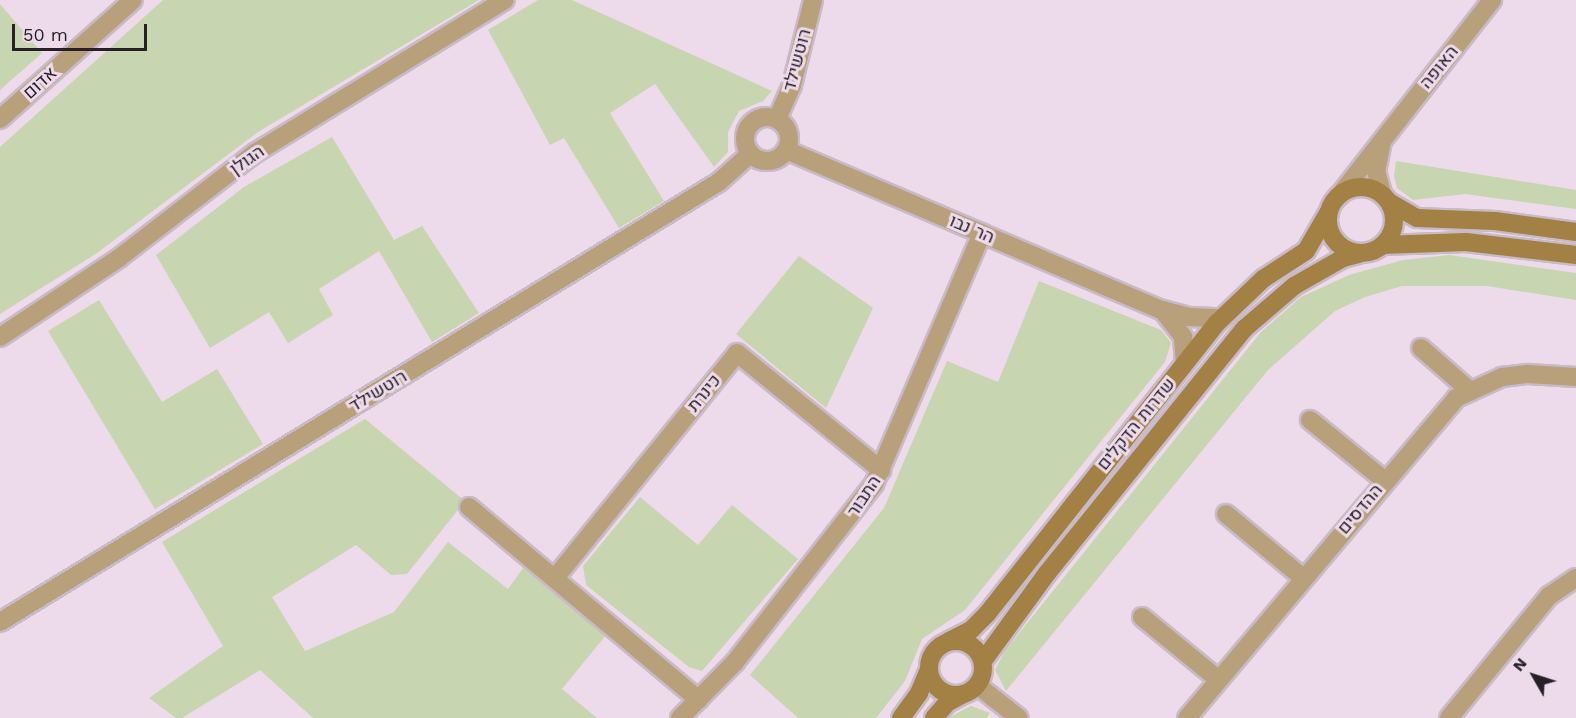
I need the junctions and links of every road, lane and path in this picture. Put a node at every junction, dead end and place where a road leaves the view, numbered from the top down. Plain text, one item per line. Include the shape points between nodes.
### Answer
1 (134, 0) edge
2 (505, 0) edge
3 (813, 0) edge
4 (1492, 0) edge
5 (0, 119) edge
6 (777, 119) junction
7 (1386, 134) junction
8 (786, 150) junction
9 (750, 153) junction
10 (1339, 196) junction
11 (1385, 198) junction
12 (1328, 213) junction
13 (1576, 232) edge
14 (982, 233) junction
15 (1383, 245) junction
16 (1359, 254) junction
17 (1576, 255) edge
18 (1159, 309) junction
19 (1221, 318) junction
20 (0, 337) edge
21 (1421, 348) dead end
22 (1185, 363) junction
23 (1576, 377) edge
24 (1469, 390) junction
25 (1310, 420) dead end
26 (881, 470) junction
27 (1384, 480) junction
28 (469, 507) dead end
29 (1226, 514) dead end
30 (555, 578) junction
31 (1303, 578) junction
32 (1576, 578) edge
33 (1142, 617) dead end
34 (0, 622) edge
35 (949, 641) junction
36 (983, 661) junction
37 (929, 669) junction
38 (1219, 680) junction
39 (970, 690) junction
40 (699, 700) junction
41 (680, 718) edge
42 (901, 718) edge
43 (934, 718) edge
44 (1019, 718) edge
45 (1187, 718) edge
46 (1449, 718) edge

1 - 5 street, אדום
2 - 20 street, הגולן via 255,153 119,258
3 - 6 street, רוטשילד via 792,85
4 - 7 street, האופה
6 - 8 street via 787,130
6 - 9 street via 761,117 750,125 745,138
7 - 10 street, האופה
7 - 11 street, האופה via 1376,165
8 - 9 street via 769,161
8 - 14 street, הר נבו
9 - 34 street, רוטשילד via 719,182
10 - 11 street via 1362,187
10 - 12 street
11 - 13 street via 1417,218 1488,221
11 - 15 street via 1394,227
12 - 16 street via 1329,229 1336,242
12 - 19 street, שדרות הדקלים via 1306,250 1263,279
14 - 18 street, הר נבו
14 - 26 street, התבור
15 - 16 street
15 - 17 street via 1466,242
16 - 36 street, שדרות הדקלים via 1342,258 1294,286 1244,329 1048,572
18 - 19 street, הר נבו via 1188,317
18 - 22 street, הר נבו via 1180,332
19 - 22 street, שדרות הדקלים
21 - 24 street
22 - 35 street, שדרות הדקלים via 987,614 971,630
23 - 24 street, ההדסים via 1515,375
24 - 27 street, ההדסים via 1436,417
25 - 27 street
26 - 30 street, כינרת via 737,353
26 - 40 street, התבור via 832,540
27 - 31 street, ההדסים
28 - 30 street
29 - 31 street
30 - 40 street
31 - 38 street, ההדסים
32 - 46 street via 1549,596
33 - 38 street
35 - 36 street via 970,644
35 - 37 street, שדרות הדקלים via 935,651
36 - 39 street, שדרות הדקלים
37 - 39 street via 933,683 942,692
37 - 42 street, שדרות הדקלים via 919,693
38 - 45 street, ההדסים
39 - 43 street via 947,704
39 - 44 street
40 - 41 street, התבור

